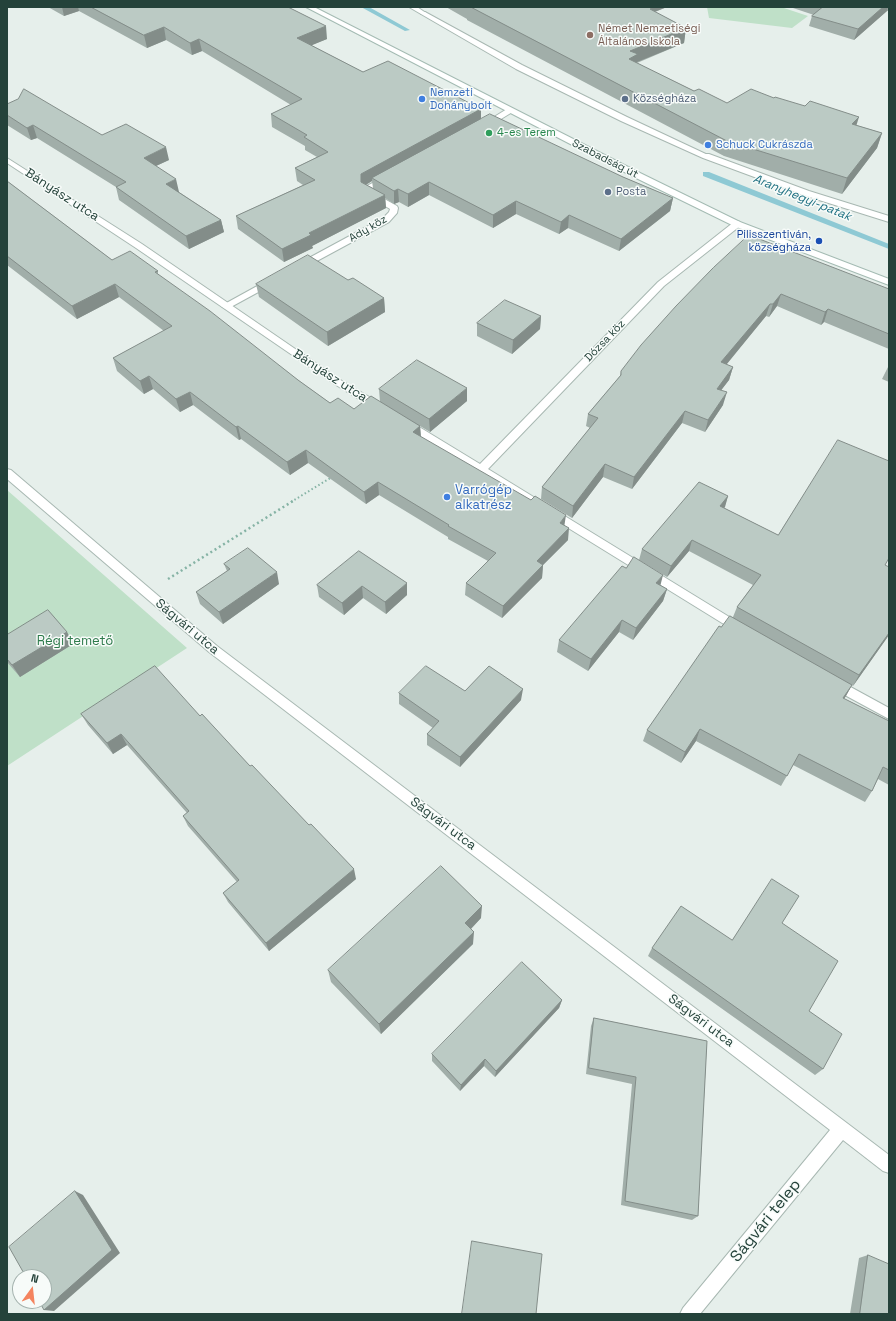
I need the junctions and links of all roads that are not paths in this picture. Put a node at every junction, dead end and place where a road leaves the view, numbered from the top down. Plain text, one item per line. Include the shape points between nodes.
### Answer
1 (309, 7) edge
2 (412, 7) edge
3 (510, 111) junction
4 (476, 130) edge
5 (7, 160) edge
6 (393, 175) edge
7 (889, 219) edge
8 (737, 224) junction
9 (289, 272) edge
10 (275, 280) edge
11 (889, 282) edge
12 (226, 306) junction
13 (386, 411) edge
14 (399, 419) edge
15 (481, 469) junction
16 (7, 473) edge
17 (747, 633) edge
18 (822, 676) edge
19 (889, 714) edge
20 (842, 1128) junction
21 (889, 1165) edge
22 (689, 1314) edge

1 - 3 street, Szabadság út
2 - 7 street via 519,67 706,156 806,193
3 - 4 street
3 - 8 street, Szabadság út
5 - 12 street, Bányász utca via 140,246
6 - 9 street, Ady köz via 366,190 394,208 386,220
8 - 11 street, Szabadság út
8 - 15 street, Dózsa köz via 661,284
10 - 12 street
12 - 13 street, Bányász utca via 339,383
14 - 15 street
15 - 17 street
16 - 20 street, Ságvári utca via 213,649
18 - 19 street
20 - 21 street, Ságvári utca
20 - 22 street, Ságvári telep

